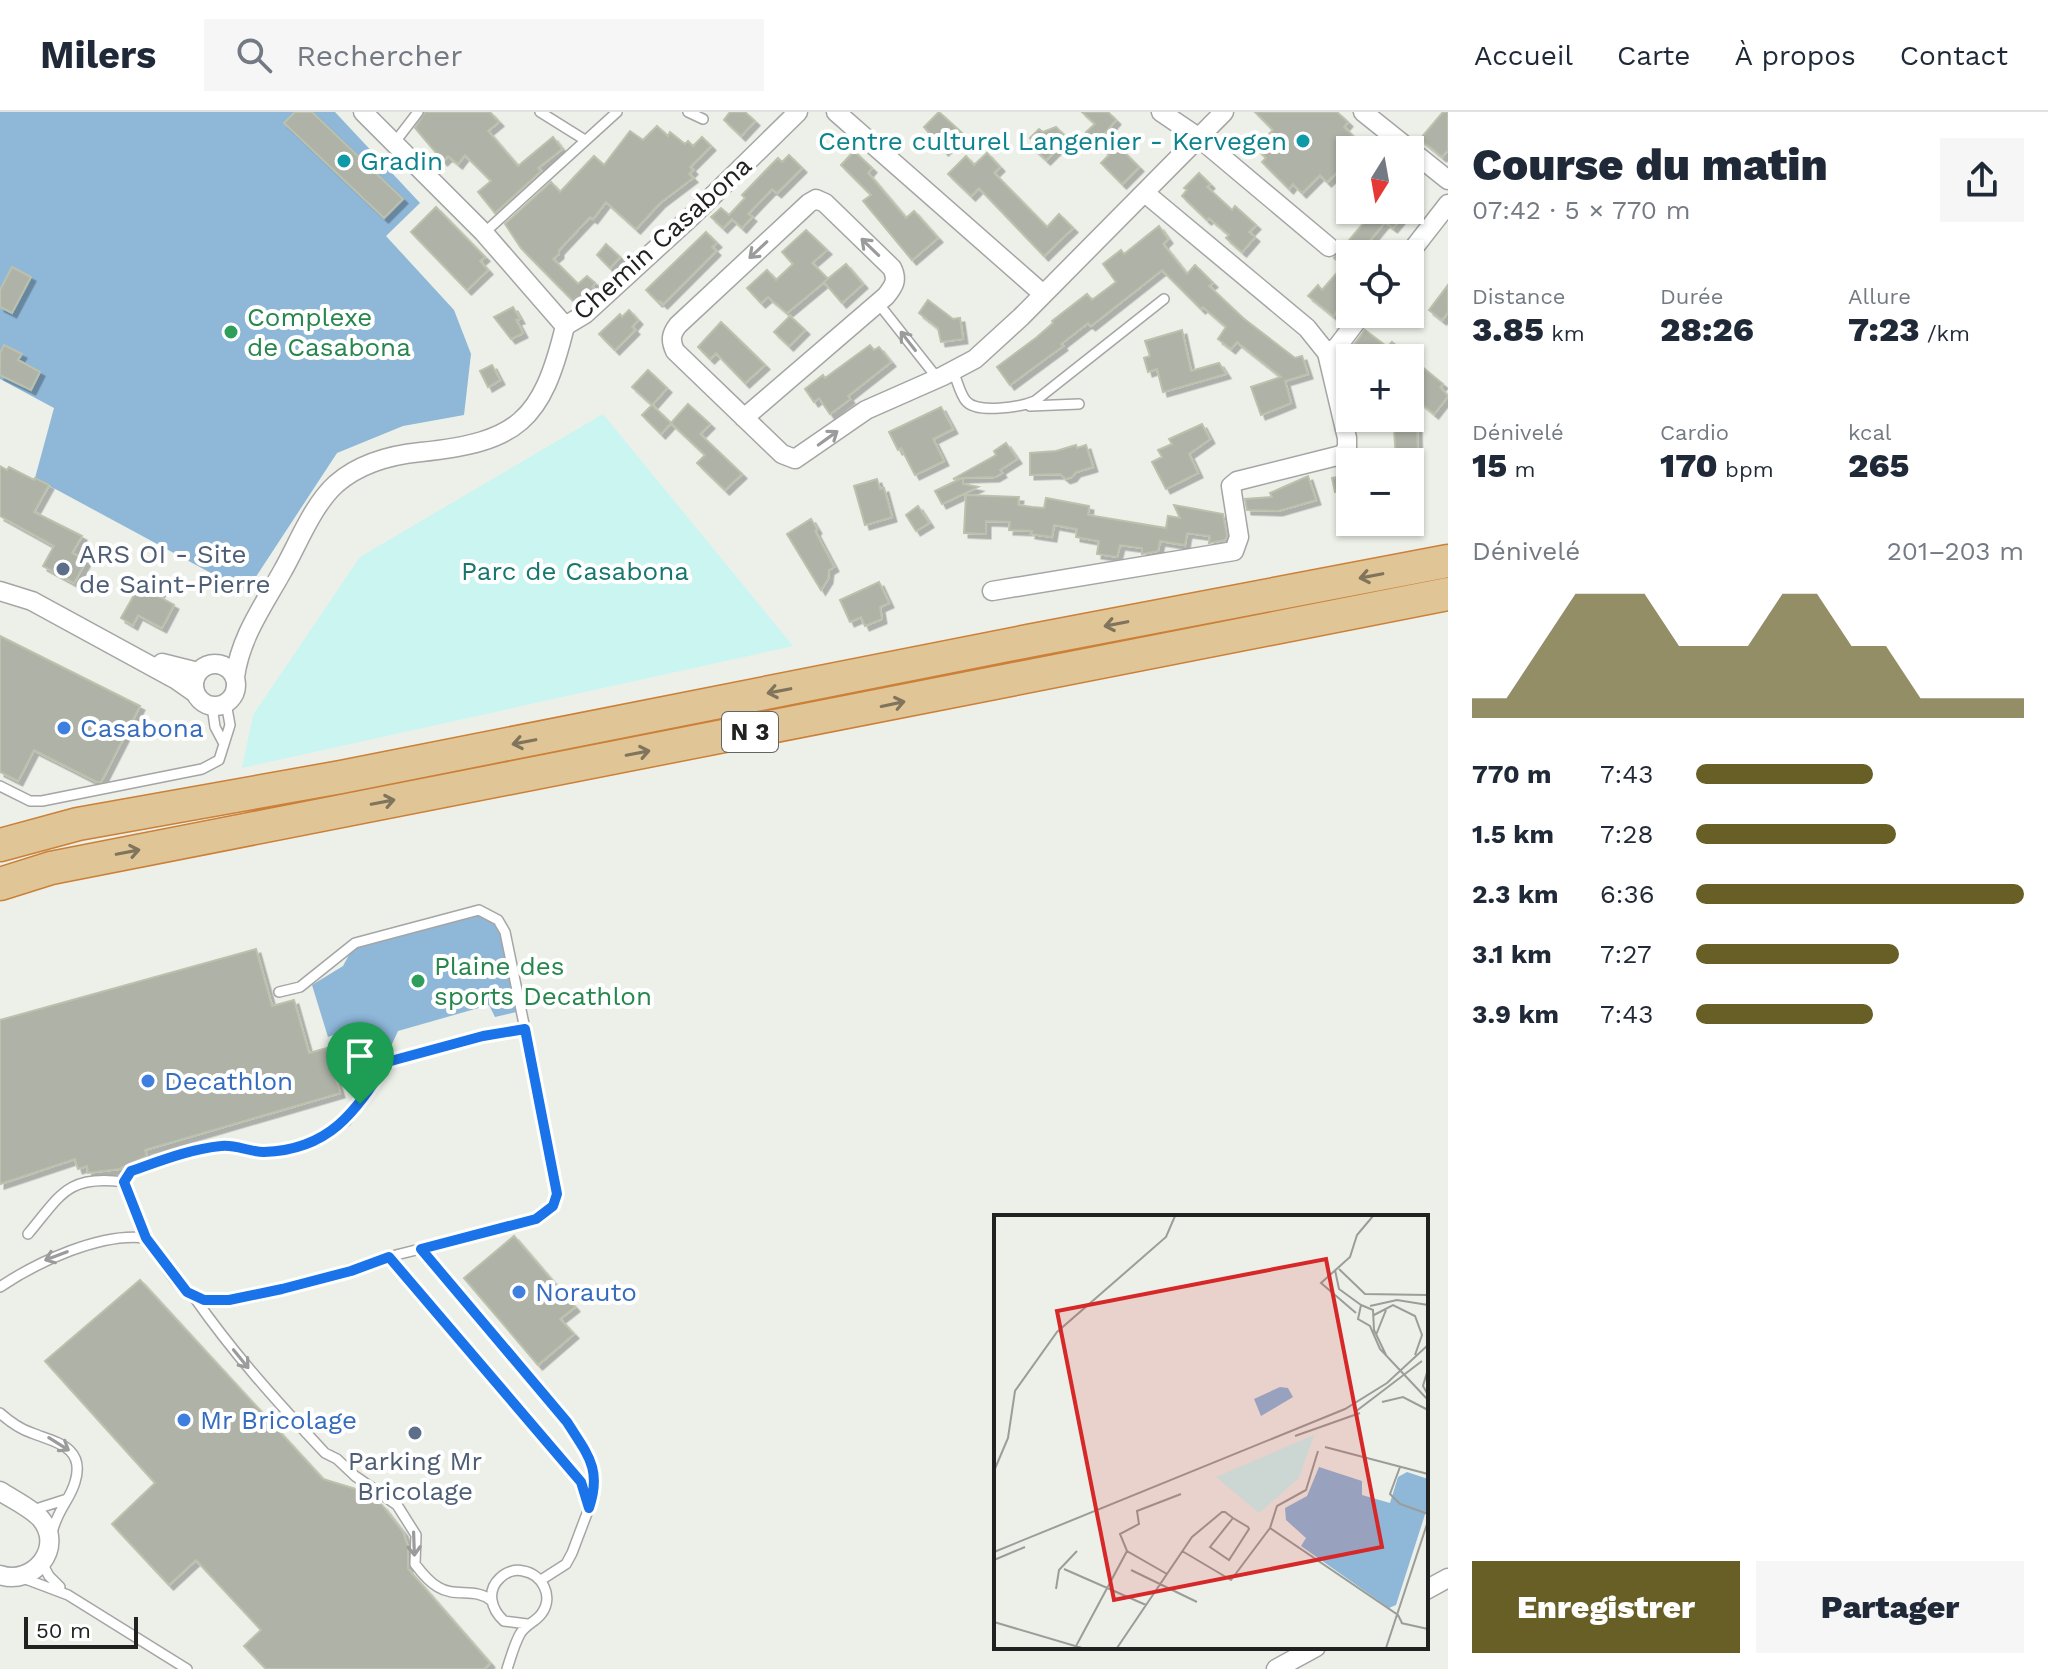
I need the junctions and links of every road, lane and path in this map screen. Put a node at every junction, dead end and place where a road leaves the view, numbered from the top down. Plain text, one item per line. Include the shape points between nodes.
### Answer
1 (363, 112) edge
2 (418, 112) edge
3 (540, 112) edge
4 (617, 112) edge
5 (688, 112) edge
6 (798, 112) edge
7 (836, 112) edge
8 (1161, 112) edge
9 (1224, 112) edge
10 (1363, 112) edge
11 (703, 119) dead end
12 (1198, 137) junction
13 (585, 140) junction
14 (395, 142) junction
15 (1448, 180) edge
16 (1145, 193) junction
17 (1448, 204) edge
18 (484, 233) junction
19 (1420, 240) edge
20 (1329, 247) dead end
21 (1043, 294) junction
22 (1164, 299) dead end
23 (878, 303) junction
24 (565, 326) junction
25 (1351, 328) edge
26 (1327, 353) junction
27 (945, 375) junction
28 (1079, 404) dead end
29 (1023, 406) junction
30 (744, 418) junction
31 (1448, 561) edge
32 (0, 577) edge
33 (0, 591) edge
34 (992, 591) dead end
35 (1448, 594) edge
36 (243, 641) junction
37 (218, 664) junction
38 (198, 672) junction
39 (235, 677) junction
40 (195, 693) junction
41 (219, 705) junction
42 (223, 742) junction
43 (341, 777) junction
44 (0, 786) edge
45 (0, 828) edge
46 (0, 845) edge
47 (0, 884) edge
48 (279, 992) dead end
49 (525, 1029) junction
50 (124, 1182) junction
51 (28, 1234) dead end
52 (146, 1238) junction
53 (421, 1249) junction
54 (389, 1257) junction
55 (0, 1287) edge
56 (194, 1297) junction
57 (0, 1413) edge
58 (0, 1491) edge
59 (64, 1500) junction
60 (17, 1507) edge
61 (589, 1508) junction
62 (46, 1555) junction
63 (6, 1577) edge
64 (1448, 1578) edge
65 (541, 1580) junction
66 (1428, 1589) edge
67 (68, 1595) junction
68 (492, 1601) junction
69 (499, 1616) junction
70 (527, 1624) junction
71 (1312, 1649) edge
72 (511, 1656) junction
73 (187, 1669) edge
74 (507, 1669) edge
75 (1276, 1669) edge

1 - 14 street, Chemin Casabona
2 - 14 lane
3 - 13 lane
4 - 13 lane
5 - 11 lane
6 - 24 street, Chemin Casabona via 692,216 585,314
7 - 21 street
8 - 12 street
9 - 12 street
10 - 15 street
12 - 16 street
12 - 20 street
13 - 18 lane
14 - 18 street, Chemin Casabona
16 - 21 street
16 - 26 street via 1307,328
17 - 19 street
18 - 24 street, Chemin Casabona
21 - 27 street via 975,359
22 - 29 lane
27 -> 23 lane
23 - 30 street
23 -> 30 street via 894,286 892,268 825,203 809,203 672,333 675,351
24 - 36 street via 541,398 506,432 466,447 377,460 336,484
25 - 26 street
26 - 34 street via 1347,449 1231,486 1239,537 1234,551
27 - 29 lane via 976,407
30 -> 27 street via 782,454 795,459 866,410
28 - 29 lane
31 -> 43 highway, N 3
32 - 38 street via 159,662
33 - 40 street via 32,601
47 -> 35 highway, N 3 via 51,868
36 - 37 street
36 - 39 street
37 - 38 street
37 - 39 street
38 - 40 street
39 - 41 street via 236,692
40 - 41 street via 199,700
41 - 42 lane via 215,727
41 - 42 lane via 230,725
42 - 44 lane via 219,760 202,769 71,795 30,801
43 - 45 highway, N 3 via 170,791
43 - 46 highway, N 3 via 78,824
48 - 49 lane via 300,987 355,943 479,910 498,920 505,932
49 - 50 lane via 387,1062 346,1121 315,1141 261,1152 225,1145 204,1148 131,1171
49 - 53 lane via 557,1194 553,1206 536,1219
50 - 51 lane via 88,1180 70,1188
50 - 52 lane
52 -> 55 lane via 118,1239 53,1257
52 - 56 lane
53 - 54 lane
53 - 61 lane via 588,1453 596,1472
54 - 56 lane via 229,1300
54 - 61 lane via 581,1482
56 -> 68 lane via 218,1332 325,1453 397,1505 416,1535 415,1564 423,1575 439,1588 477,1592
57 -> 59 lane via 70,1450 76,1479
58 - 60 street
59 - 60 lane via 49,1507
59 - 62 lane
60 - 62 street via 43,1520 49,1533
61 - 65 lane via 566,1564
62 - 63 street via 33,1572
62 - 67 lane via 54,1583
63 - 67 lane
64 - 66 street
65 - 68 lane via 511,1571 494,1585
65 - 70 lane via 546,1606
67 - 73 lane
68 - 69 lane
69 - 70 lane via 511,1624
69 - 72 lane via 508,1627
70 - 72 lane
71 - 75 street
72 - 74 lane

